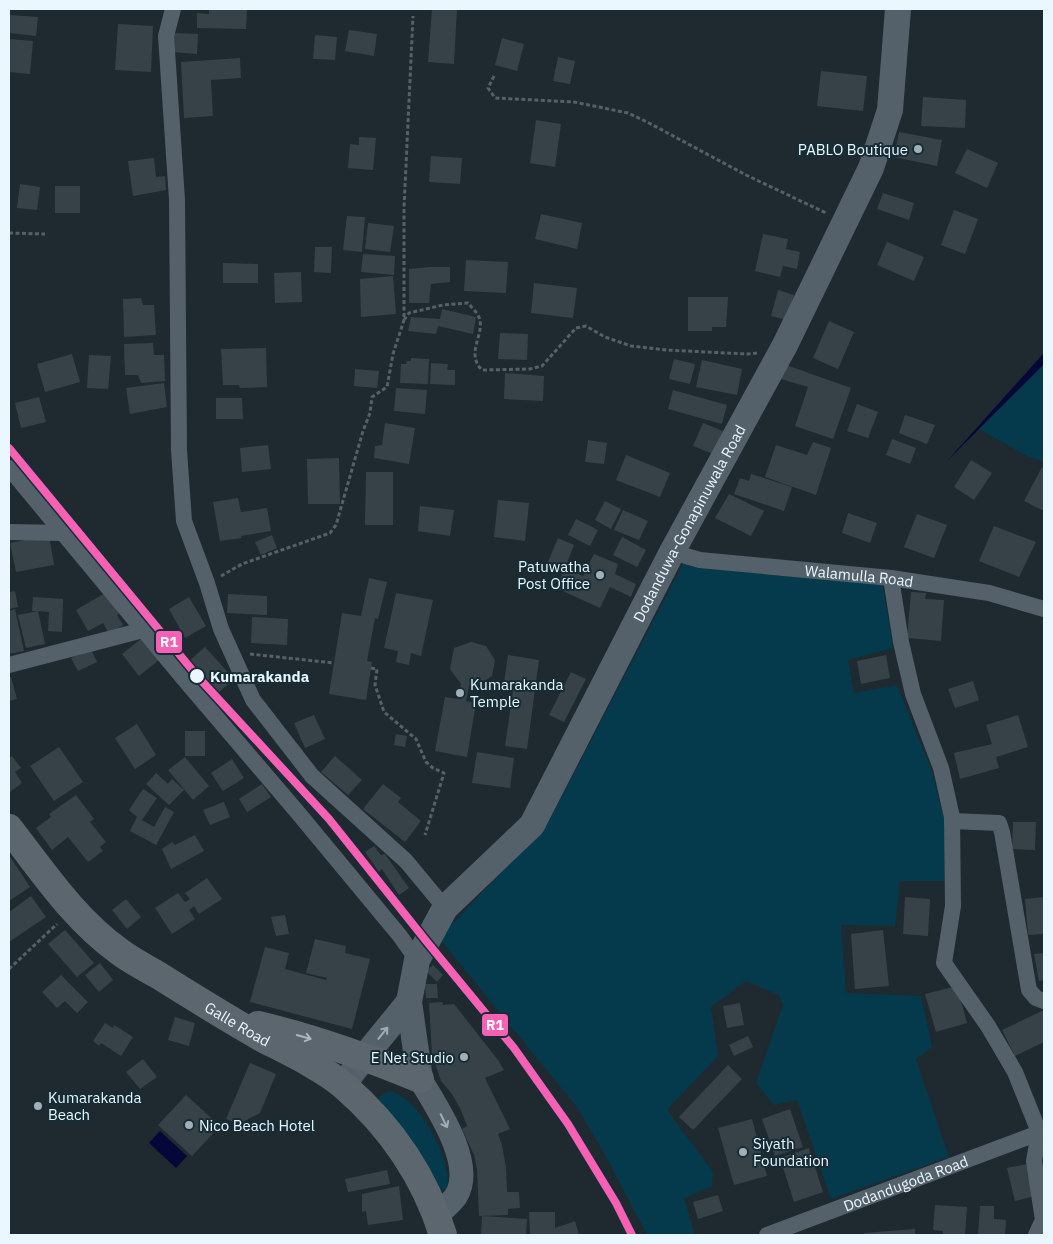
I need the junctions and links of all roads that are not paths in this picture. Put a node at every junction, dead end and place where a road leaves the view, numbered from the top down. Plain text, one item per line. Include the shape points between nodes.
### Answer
1 (173, 9) edge
2 (898, 9) edge
3 (9, 468) edge
4 (9, 532) edge
5 (64, 534) junction
6 (672, 552) junction
7 (890, 578) junction
8 (1044, 609) edge
9 (143, 630) junction
10 (9, 665) edge
11 (952, 821) junction
12 (9, 828) edge
13 (445, 908) junction
14 (417, 960) junction
15 (1044, 1001) edge
16 (408, 1002) junction
17 (223, 1016) junction
18 (365, 1056) junction
19 (420, 1079) junction
20 (343, 1086) junction
21 (1041, 1132) edge
22 (440, 1225) edge
23 (767, 1235) edge
24 (1036, 1235) edge

1 - 13 street via 166,36 177,200 179,450 184,521 221,629 253,700 312,776 406,861
2 - 6 main road, Dodanduwa-Gonapinuwala Road via 890,110 871,168 785,345
3 - 5 street
4 - 5 street
5 - 9 street
6 - 7 street, Walamulla Road via 700,560
6 - 13 main road, Dodanduwa-Gonapinuwala Road via 532,825
7 - 8 street, Walamulla Road via 989,593
7 - 11 street via 913,694 941,768
9 - 10 street
9 - 14 street
11 - 15 street via 999,823 1029,990
11 - 21 street via 952,906 944,962 1015,1072
12 - 17 highway, Galle Road via 72,910 120,952
13 - 14 main road, Dodanduwa-Gonapinuwala Road
14 - 16 main road, Dodanduwa-Gonapinuwala Road
18 -> 16 main road, Dodanduwa-Gonapinuwala Road
16 - 19 main road, Dodanduwa-Gonapinuwala Road
17 -> 18 highway
17 - 20 highway, Galle Road
18 - 19 highway
18 - 20 main road, Dodanduwa-Gonapinuwala Road
19 -> 22 main road, Dodanduwa-Gonapinuwala Road via 445,1122 462,1169 457,1195
20 - 22 highway, Galle Road via 398,1144 414,1168
21 - 23 street, Dodandugoda Road
21 - 24 street via 1034,1161 1043,1220

